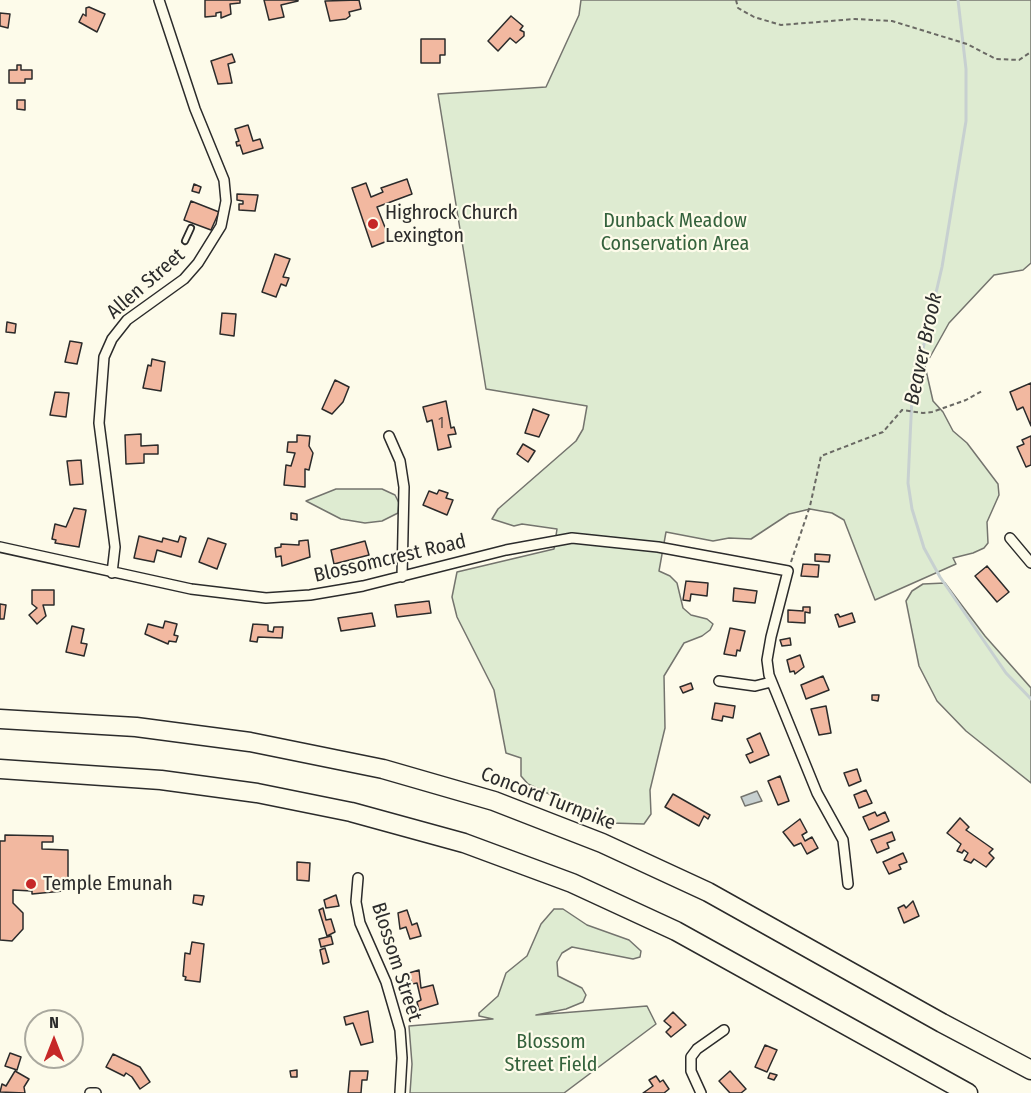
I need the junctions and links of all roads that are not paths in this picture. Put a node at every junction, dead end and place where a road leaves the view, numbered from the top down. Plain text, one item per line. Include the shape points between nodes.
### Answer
1 (159, 0) edge
2 (191, 228) dead end
3 (185, 241) dead end
4 (389, 436) dead end
5 (1010, 538) dead end
6 (0, 547) edge
7 (1031, 564) edge
8 (112, 573) junction
9 (402, 577) junction
10 (719, 681) dead end
11 (771, 682) junction
12 (0, 719) edge
13 (0, 770) edge
14 (358, 878) dead end
15 (848, 884) dead end
16 (724, 1030) dead end
17 (1031, 1070) edge
18 (90, 1093) edge
19 (96, 1093) edge
20 (400, 1093) edge
21 (701, 1093) edge
22 (968, 1093) edge

1 - 8 street, Allen Street via 195,109 224,180 226,201 221,226 198,263 184,279 128,320 112,339 104,357 99,423 115,547
2 - 3 lane
4 - 9 street via 400,461 404,487
5 - 7 street
6 - 8 street, Blossomcrest Road
8 - 9 street, Blossomcrest Road via 191,590 266,598 310,595
9 - 11 street, Blossomcrest Road via 506,550 572,538 658,547 788,571 767,660
10 - 11 street via 755,686
11 - 15 street via 804,764 843,840
12 - 17 highway, Concord Turnpike via 136,728 260,743 383,769 503,804 602,843 708,892
13 - 22 highway via 161,780 257,793 370,817 464,843 572,883 676,930
14 - 20 street, Blossom Street via 356,902 360,923 386,982 400,1030
16 - 21 street via 691,1057 691,1071
18 - 19 street

